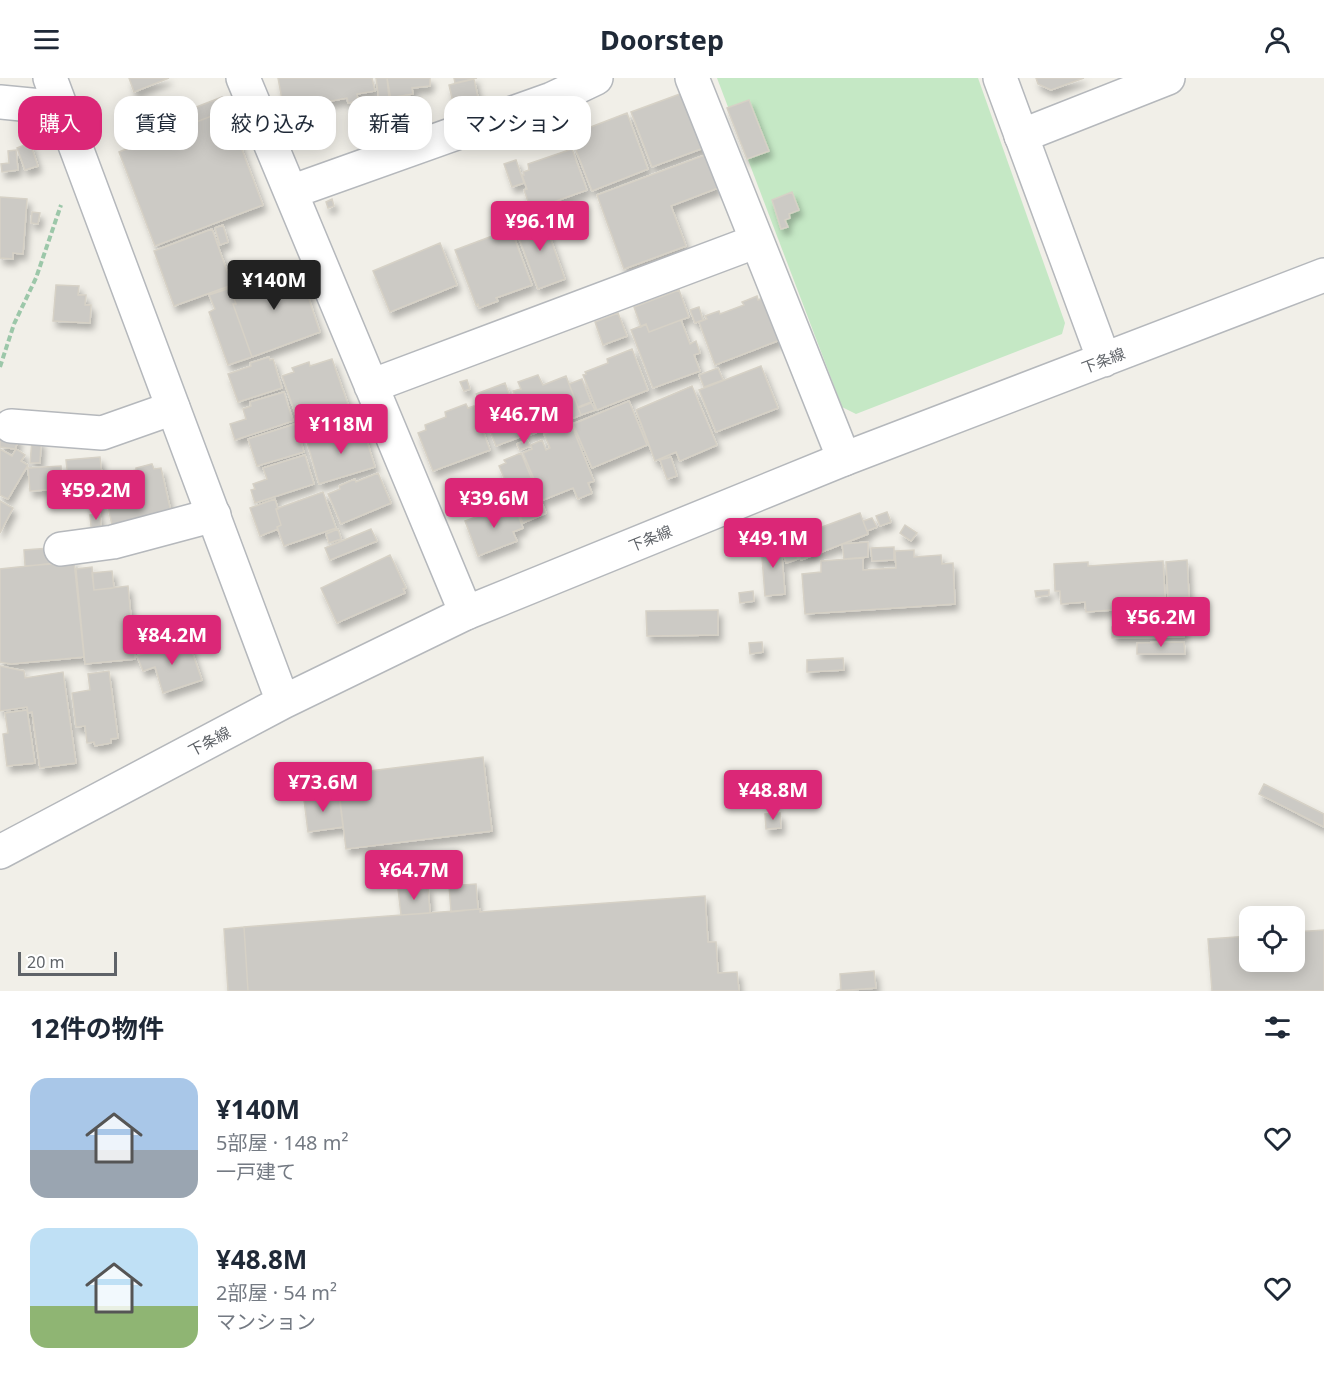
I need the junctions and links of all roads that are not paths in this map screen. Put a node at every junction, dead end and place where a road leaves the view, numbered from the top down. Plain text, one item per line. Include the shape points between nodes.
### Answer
1 (243, 78) edge
2 (596, 78) edge
3 (692, 78) edge
4 (1000, 78) edge
5 (1168, 78) edge
6 (56, 93) edge
7 (0, 102) edge
8 (1021, 136) junction
9 (291, 192) junction
10 (757, 241) junction
11 (1324, 275) edge
12 (1104, 360) junction
13 (371, 386) junction
14 (173, 408) junction
15 (11, 426) dead end
16 (844, 459) junction
17 (214, 515) junction
18 (61, 549) dead end
19 (466, 613) junction
20 (283, 702) junction
21 (0, 852) edge

1 - 9 street
2 - 9 street via 552,99
3 - 10 street
4 - 8 street
5 - 8 street
6 - 7 street
6 - 14 street
8 - 12 street
9 - 13 street
10 - 13 street
10 - 16 street
11 - 12 street, 下条線
12 - 16 street, 下条線
13 - 19 street
14 - 15 street via 102,433
14 - 17 street
16 - 19 street, 下条線
17 - 18 street via 113,542
17 - 20 street
19 - 20 street, 下条線
20 - 21 street, 下条線

